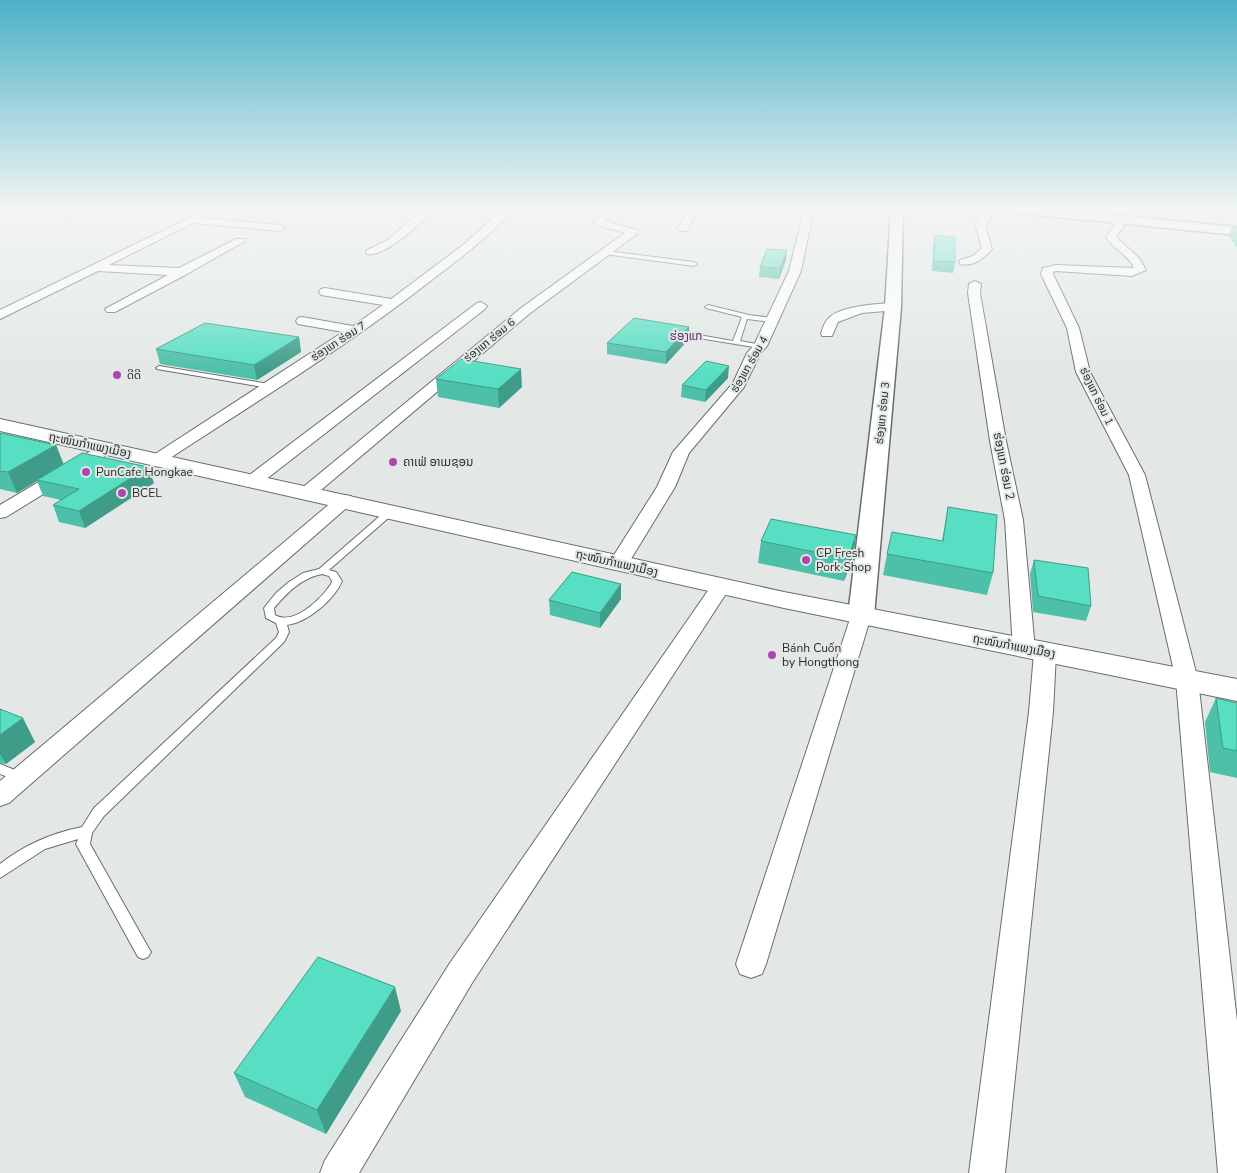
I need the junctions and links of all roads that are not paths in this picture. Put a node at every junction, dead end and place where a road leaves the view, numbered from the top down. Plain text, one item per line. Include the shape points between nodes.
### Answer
1 (105, 264) edge
2 (200, 264) edge
3 (445, 264) edge
4 (591, 264) edge
5 (798, 264) edge
6 (895, 264) edge
7 (1137, 264) edge
8 (97, 268) junction
9 (185, 272) junction
10 (975, 284) dead end
11 (325, 292) dead end
12 (394, 303) junction
13 (481, 306) dead end
14 (708, 307) dead end
15 (893, 307) junction
16 (111, 309) dead end
17 (0, 315) edge
18 (748, 317) junction
19 (773, 320) junction
20 (302, 321) dead end
21 (355, 330) junction
22 (672, 332) edge
23 (827, 333) dead end
24 (736, 343) junction
25 (760, 346) junction
26 (159, 368) dead end
27 (269, 386) junction
28 (0, 425) edge
29 (107, 448) junction
30 (158, 460) junction
31 (254, 480) junction
32 (308, 492) junction
33 (345, 500) junction
34 (391, 511) junction
35 (0, 513) edge
36 (619, 563) junction
37 (322, 571) junction
38 (721, 586) junction
39 (861, 616) junction
40 (281, 621) junction
41 (1035, 651) junction
42 (1187, 680) junction
43 (1237, 690) edge
44 (0, 769) edge
45 (21, 777) junction
46 (0, 796) edge
47 (86, 832) junction
48 (0, 872) edge
49 (143, 952) dead end
50 (751, 964) dead end
51 (338, 1173) edge
52 (988, 1173) edge
53 (1236, 1173) edge

1 - 8 street
2 - 9 street
3 - 12 street, ຮ່ອງແກ ຮ່ອມ 7
4 - 32 street, ຮ່ອງແກ ຮ່ອມ 6 via 479,348
5 - 19 street, ຮ່ອງແກ ຮ່ອມ 4
6 - 15 street, ຮ່ອງແກ ຮ່ອມ 3
7 - 42 street, ຮ່ອງແກ ຮ່ອມ 1 via 1140,270 1132,273 1056,268 1047,270 1047,274 1073,328 1083,372 1137,475
8 - 9 street
8 - 17 street
9 - 16 street
10 - 41 street, ຮ່ອງແກ ຮ່ອມ 2
11 - 12 street
12 - 21 street, ຮ່ອງແກ ຮ່ອມ 7
13 - 31 street
14 - 18 lane
15 - 23 street via 867,307 847,313 832,320
15 - 39 street, ຮ່ອງແກ ຮ່ອມ 3
18 - 19 lane
18 - 24 lane via 744,318
19 - 25 street, ຮ່ອງແກ ຮ່ອມ 4
20 - 21 street
21 - 27 street, ຮ່ອງແກ ຮ່ອມ 7
22 - 24 lane
24 - 25 lane
25 - 36 street, ຮ່ອງແກ ຮ່ອມ 4 via 740,384 681,452 666,487
26 - 27 lane
27 - 30 street, ຮ່ອງແກ ຮ່ອມ 7
28 - 29 main road, ຖະໜົນກຳແພງເມືອງ
29 - 30 main road, ຖະໜົນກຳແພງເມືອງ
29 - 35 street
30 - 31 main road, ຖະໜົນກຳແພງເມືອງ
31 - 32 main road, ຖະໜົນກຳແພງເມືອງ
32 - 33 main road, ຖະໜົນກຳແພງເມືອງ
33 - 34 main road, ຖະໜົນກຳແພງເມືອງ
33 - 45 street
34 - 36 main road, ຖະໜົນກຳແພງເມືອງ
34 - 37 lane
36 - 38 main road, ຖະໜົນກຳແພງເມືອງ
37 - 40 lane via 302,576 272,603 268,612
37 - 40 lane via 336,577 332,589 303,617
38 - 39 main road, ຖະໜົນກຳແພງເມືອງ
38 - 51 street via 461,972
39 - 41 main road, ຖະໜົນກຳແພງເມືອງ
39 - 50 street
40 - 47 lane via 284,632 280,640 99,812
41 - 42 main road, ຖະໜົນກຳແພງເມືອງ
41 - 52 street, ຮ່ອງແກ ຮ່ອມ 2 via 1041,712
42 - 43 main road, ຖະໜົນກຳແພງເມືອງ
42 - 53 street
44 - 45 lane
45 - 46 street
47 - 48 lane via 44,843
47 - 49 lane via 83,844

